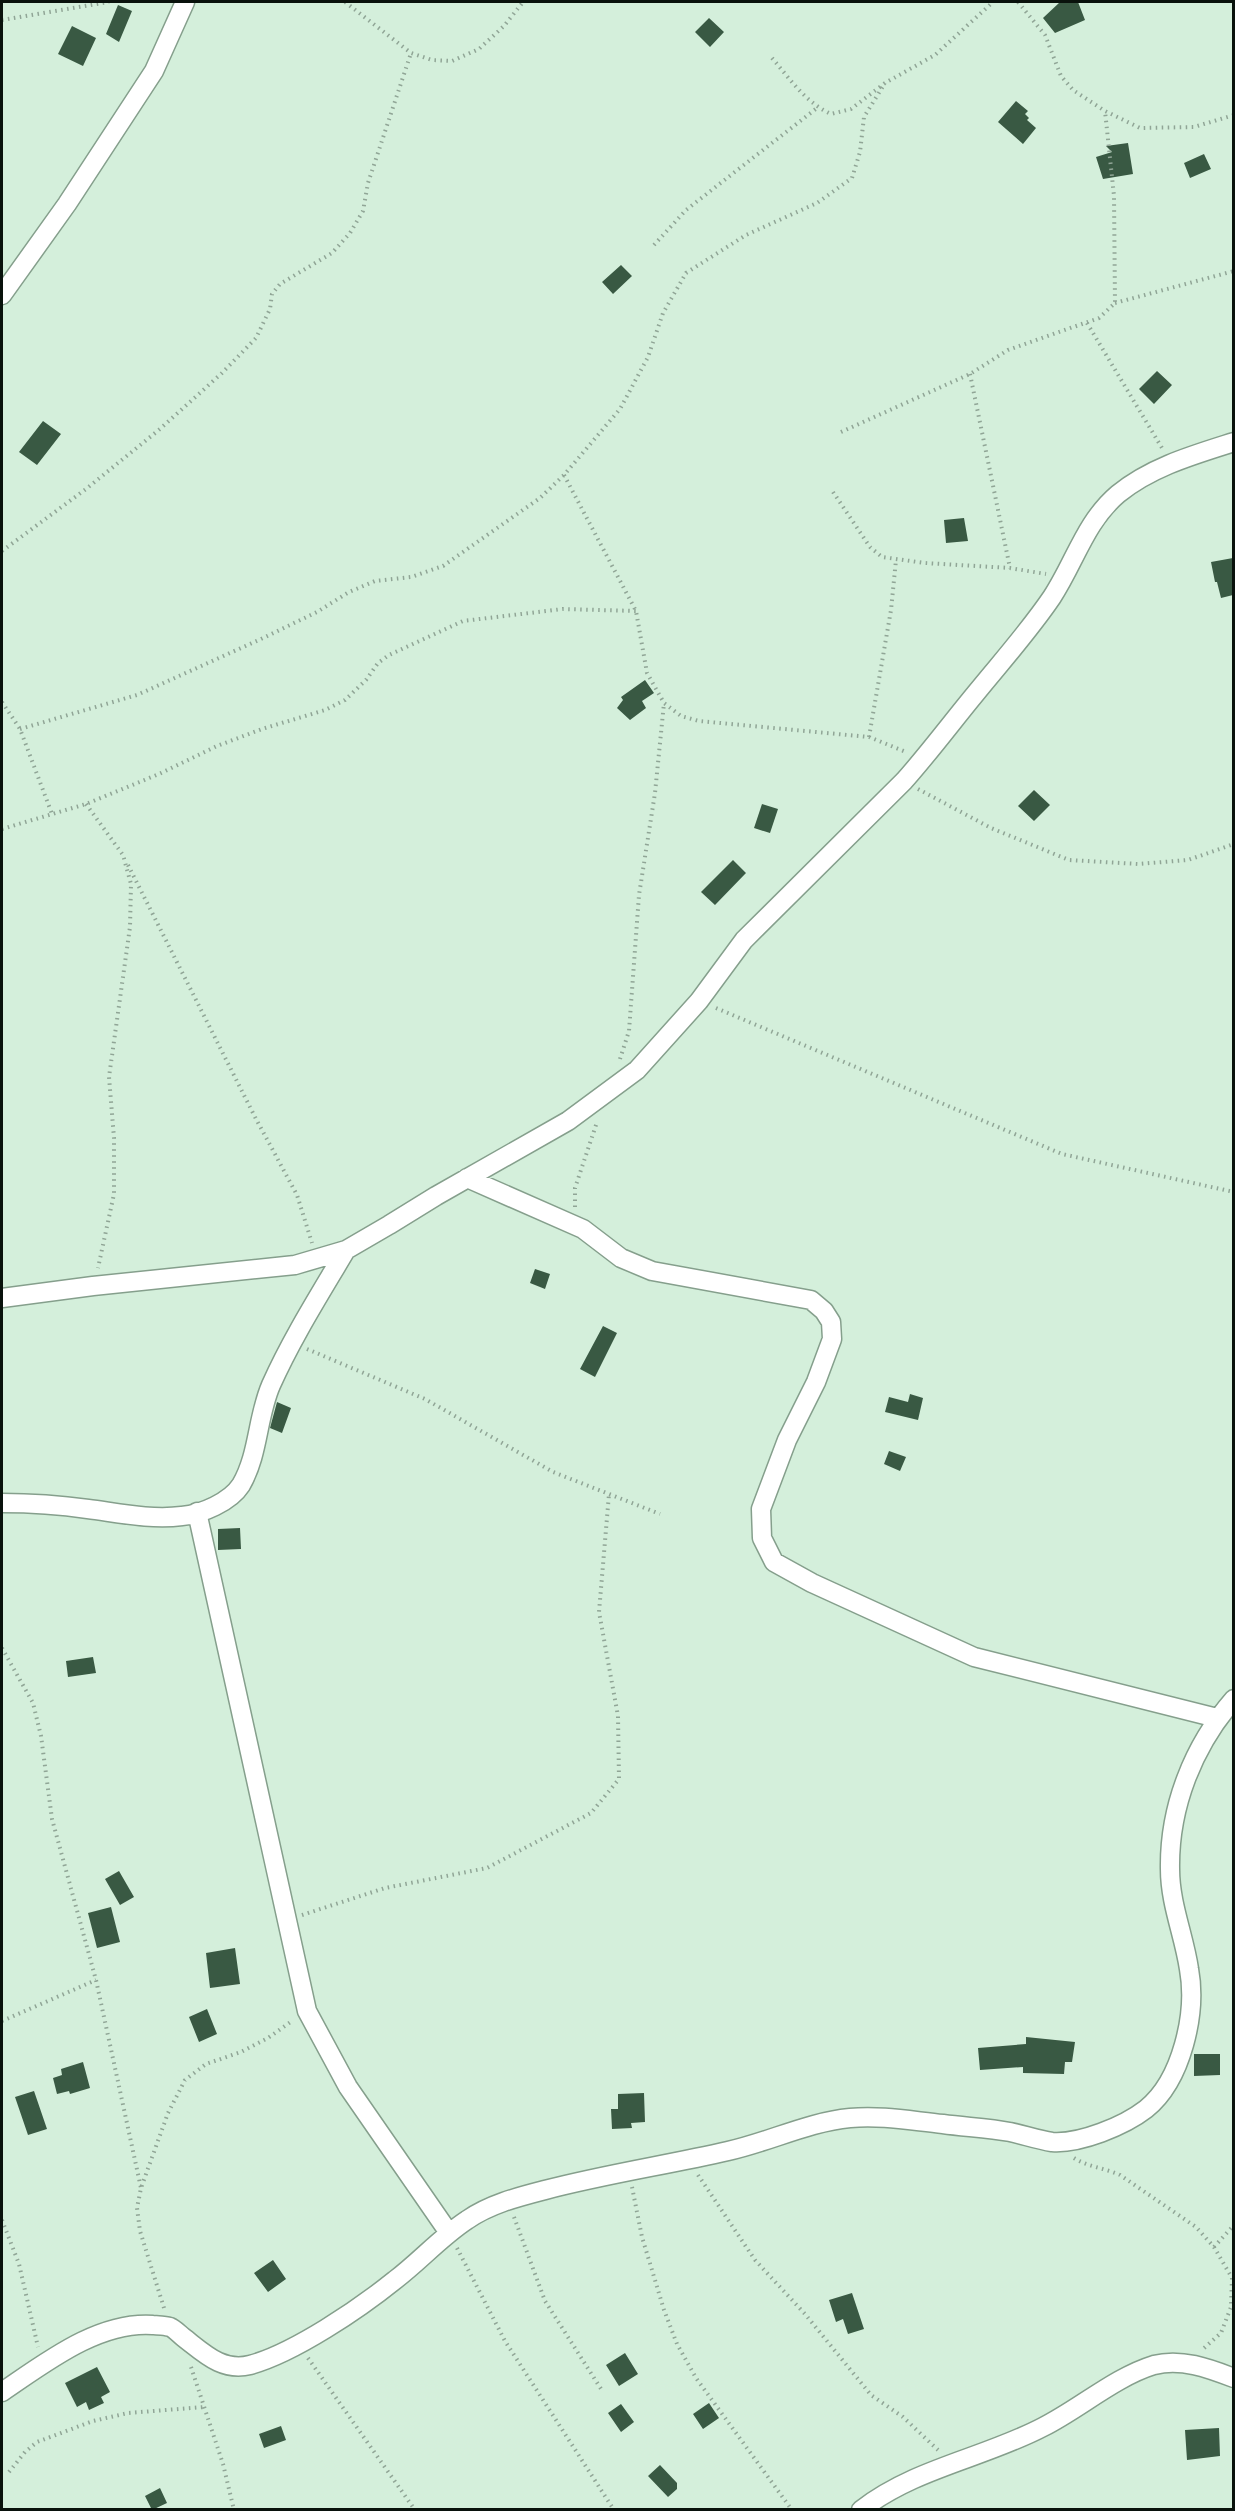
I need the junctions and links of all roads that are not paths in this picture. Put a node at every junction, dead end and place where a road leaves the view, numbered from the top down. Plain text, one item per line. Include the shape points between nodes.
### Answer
1 (186, 2) edge
2 (2, 295) edge
3 (1233, 442) edge
4 (467, 1178) junction
5 (346, 1250) junction
6 (2, 1298) edge
7 (2, 1503) edge
8 (197, 1512) junction
9 (1233, 1699) edge
10 (1217, 1718) junction
11 (449, 2233) junction
12 (1233, 2378) edge
13 (2, 2392) edge
14 (861, 2510) edge

1 - 2 street via 154,71
3 - 4 street via 1172,464 1117,495 1083,537 1064,577 1021,640 923,760 744,940 699,1001 637,1070 568,1121
4 - 5 street
4 - 10 street via 584,1229 621,1258 652,1271 811,1300 824,1311 831,1322 832,1339 761,1509 762,1538 774,1562 974,1658
5 - 6 street via 295,1265
5 - 8 street via 271,1386 256,1446 240,1486 210,1509
7 - 8 street via 148,1517
8 - 11 street via 307,2011 348,2087
9 - 10 street
10 - 11 street via 1180,1791 1172,1828 1170,1870 1174,1906 1190,1972 1184,2046 1172,2080 1147,2108 1093,2136 1054,2142 1008,2132 889,2118 851,2118 814,2125 734,2150 508,2200 469,2218
11 - 13 street via 395,2280 333,2324 262,2361 238,2368 216,2363 170,2326 140,2324 87,2339
12 - 14 street via 1180,2362 1154,2365 1021,2438 881,2494

